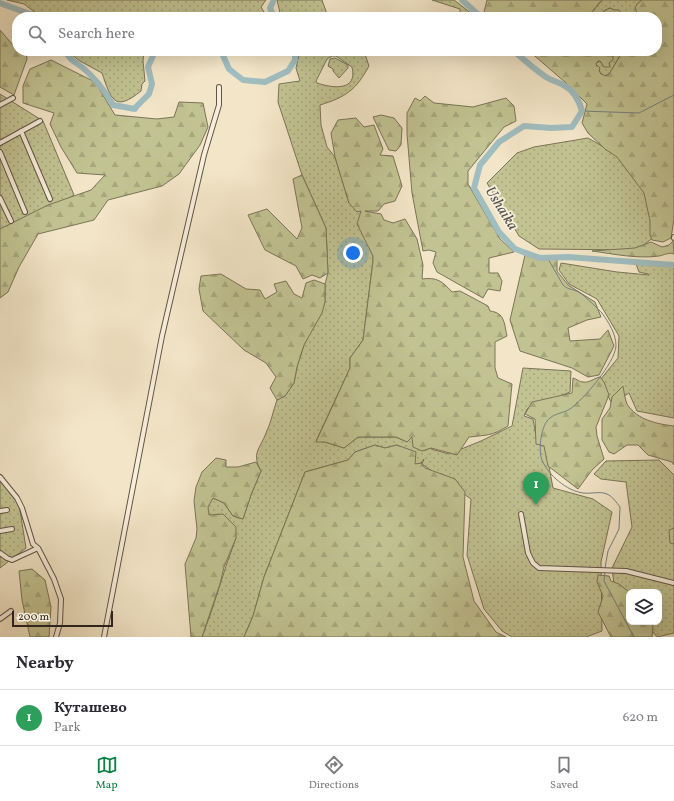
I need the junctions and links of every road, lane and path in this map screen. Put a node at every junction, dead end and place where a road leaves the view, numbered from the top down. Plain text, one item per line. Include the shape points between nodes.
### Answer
1 (219, 87) dead end
2 (13, 98) dead end
3 (0, 105) edge
4 (40, 121) dead end
5 (21, 131) junction
6 (0, 143) edge
7 (0, 152) edge
8 (0, 198) edge
9 (50, 199) dead end
10 (25, 212) dead end
11 (11, 222) dead end
12 (0, 477) edge
13 (7, 510) dead end
14 (0, 511) edge
15 (521, 514) dead end
16 (12, 529) dead end
17 (0, 531) edge
18 (38, 548) junction
19 (0, 553) edge
20 (674, 583) edge
21 (12, 611) dead end
22 (0, 619) edge
23 (56, 637) edge
24 (104, 637) edge

1 - 24 street via 219,105 204,155 162,336
2 - 3 street
4 - 5 street
5 - 6 street
5 - 9 street
7 - 10 street
8 - 11 street
12 - 18 street via 17,498 33,544
13 - 14 street
15 - 20 street via 528,553 539,568 626,571
16 - 17 street
18 - 19 street via 12,560
18 - 23 street via 61,599 60,623
21 - 22 street

